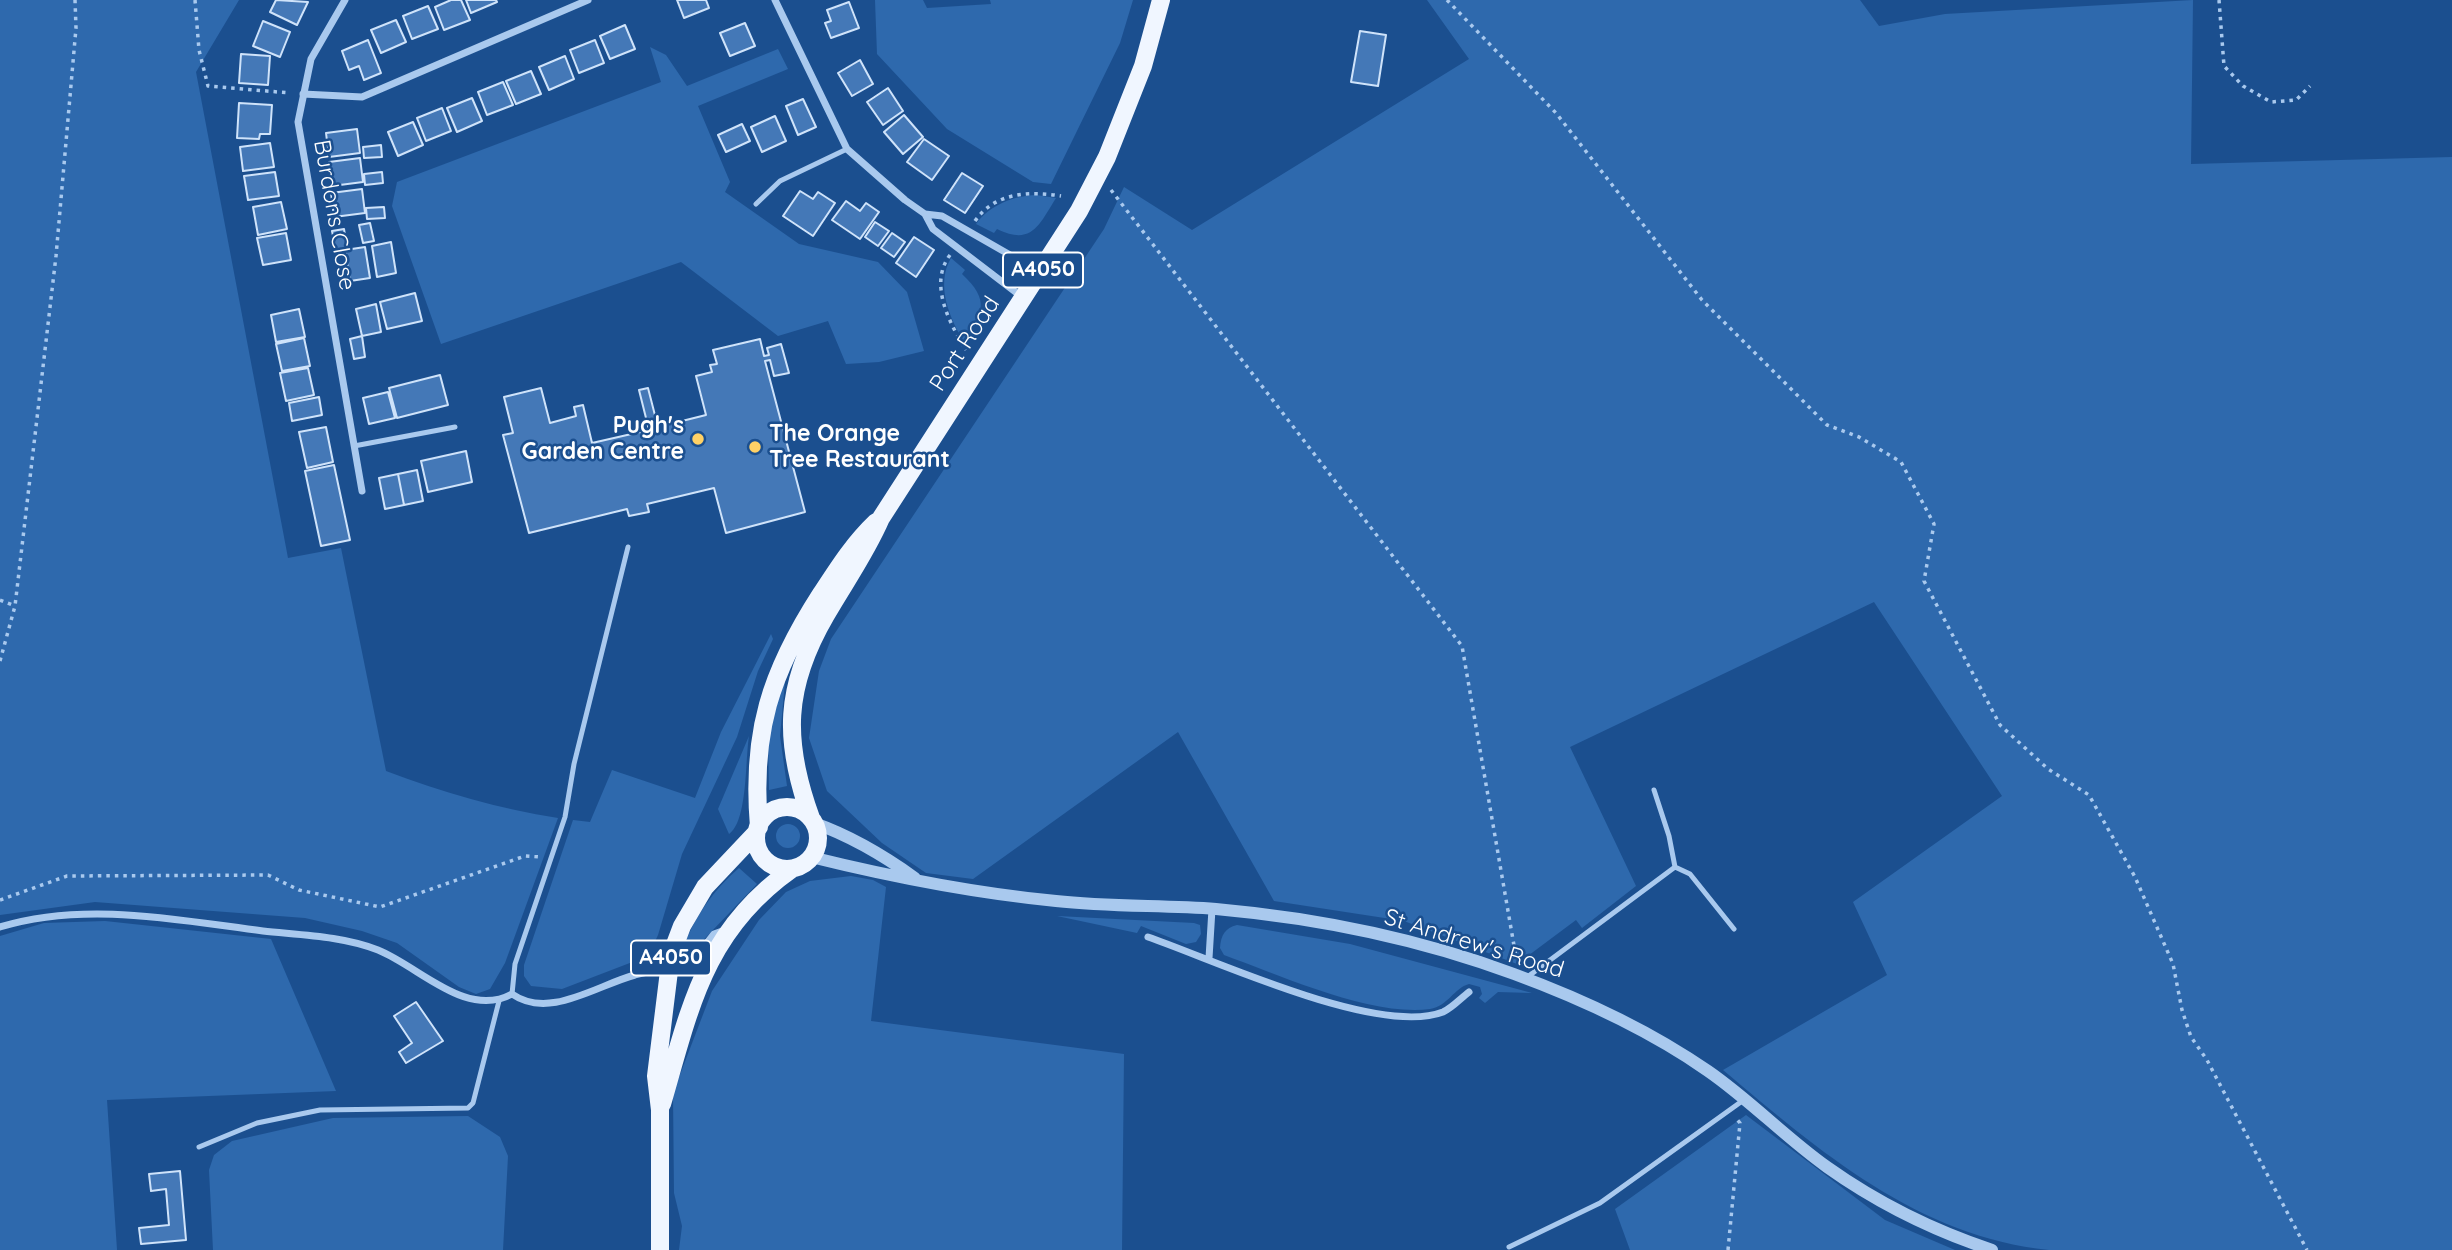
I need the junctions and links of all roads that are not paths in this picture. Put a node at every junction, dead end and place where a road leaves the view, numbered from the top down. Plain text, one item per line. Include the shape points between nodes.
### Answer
1 (345, 0) edge
2 (588, 0) edge
3 (775, 0) edge
4 (1161, 0) edge
5 (303, 94) junction
6 (847, 149) junction
7 (756, 205) dead end
8 (925, 214) junction
9 (1041, 272) junction
10 (1024, 298) junction
11 (455, 427) dead end
12 (354, 446) junction
13 (362, 491) dead end
14 (881, 517) junction
15 (628, 547) dead end
16 (1654, 790) dead end
17 (812, 821) junction
18 (758, 830) junction
19 (811, 858) junction
20 (1675, 867) junction
21 (792, 869) junction
22 (915, 878) junction
23 (1212, 909) junction
24 (0, 927) edge
25 (734, 927) junction
26 (1734, 929) dead end
27 (1148, 937) dead end
28 (1209, 958) junction
29 (670, 969) junction
30 (1525, 978) junction
31 (1469, 992) dead end
32 (512, 994) junction
33 (499, 1001) junction
34 (1745, 1099) junction
35 (660, 1110) junction
36 (199, 1147) dead end
37 (1509, 1247) dead end
38 (660, 1250) edge
39 (1992, 1250) edge

1 - 5 street, Burdons Close via 311,59
2 - 5 street via 362,97
3 - 6 street
4 - 9 main road, Port Road / A4050 via 1143,66 1094,181
5 - 12 street, Burdons Close via 298,122
6 - 7 lane via 780,181
6 - 8 street
8 - 9 street via 942,216
8 - 10 street via 933,229
9 - 10 main road, Port Road / A4050
10 - 14 main road, Port Road / A4050
11 - 12 lane
12 - 13 street, Burdons Close
14 - 17 main road, Port Road / A4050 via 866,553 809,647 790,710 790,737
14 - 18 main road, Port Road / A4050 via 853,544 793,638 773,681 757,754
15 - 32 lane via 565,817 515,964
16 - 20 lane
17 - 18 main road via 803,812 780,808 770,812
17 - 19 main road via 818,838
17 - 22 street, St Andrew's Road via 888,858
18 - 21 main road via 757,844 767,862
18 - 29 main road, A4050 via 694,903 671,955
19 - 21 main road
19 - 22 street, St Andrew's Road
20 - 26 lane via 1690,874
20 - 30 lane
21 - 25 main road, A4050 via 764,891
22 - 23 street, St Andrew's Road via 1060,902
23 - 28 street
23 - 30 street, St Andrew's Road via 1336,926
24 - 33 street via 45,917 99,913 330,939 377,950 473,1002
25 - 29 street via 714,934 689,966
25 - 35 main road, A4050 via 694,993
27 - 28 street
28 - 31 street via 1289,990 1365,1011 1413,1017 1444,1012
29 - 32 street via 636,974 554,1003 523,1002
29 - 35 main road, A4050 via 656,1076
30 - 34 street, St Andrew's Road via 1637,1028 1709,1071
32 - 33 street
33 - 36 lane via 468,1108 320,1110 257,1123
34 - 37 lane via 1600,1203
34 - 39 street, St Andrew's Road via 1826,1166 1895,1211
35 - 38 main road, A4050

